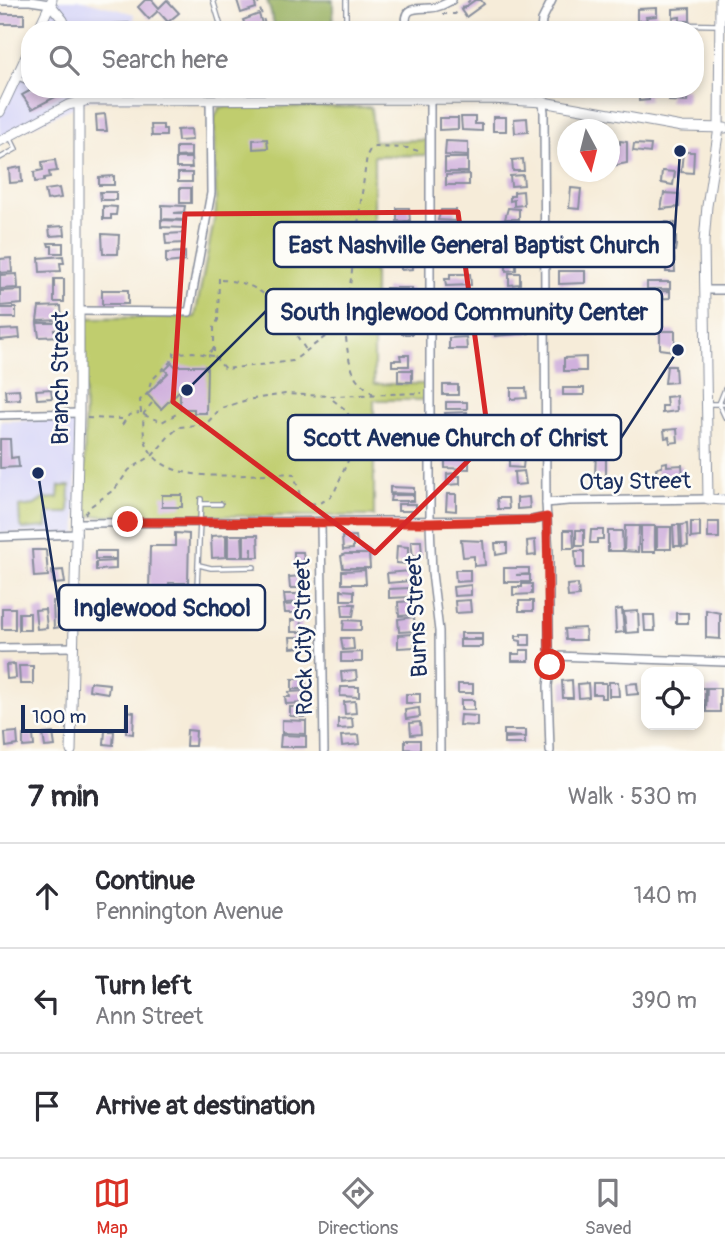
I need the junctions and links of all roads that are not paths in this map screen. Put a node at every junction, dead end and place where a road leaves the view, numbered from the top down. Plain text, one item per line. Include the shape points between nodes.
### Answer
1 (213, 0) edge
2 (346, 0) edge
3 (452, 0) edge
4 (552, 0) edge
5 (720, 0) edge
6 (0, 1) edge
7 (51, 2) edge
8 (42, 21) edge
9 (63, 21) edge
10 (219, 21) edge
11 (346, 21) edge
12 (406, 21) edge
13 (542, 21) edge
14 (704, 25) edge
15 (719, 25) junction
16 (21, 67) edge
17 (16, 77) junction
18 (21, 79) edge
19 (78, 98) edge
20 (542, 98) edge
21 (210, 100) junction
22 (223, 100) joint
23 (392, 100) joint
24 (430, 100) junction
25 (78, 102) junction
26 (542, 102) junction
27 (0, 112) edge
28 (722, 128) edge
29 (10, 137) junction
30 (0, 141) edge
31 (0, 158) edge
32 (705, 290) junction
33 (725, 290) edge
34 (80, 311) junction
35 (725, 389) edge
36 (706, 404) junction
37 (719, 404) junction
38 (725, 404) edge
39 (0, 415) edge
40 (81, 416) junction
41 (725, 417) edge
42 (708, 499) junction
43 (725, 500) edge
44 (546, 503) junction
45 (221, 504) dead end
46 (547, 517) junction
47 (81, 519) junction
48 (201, 522) junction
49 (321, 523) junction
50 (430, 523) junction
51 (77, 534) junction
52 (0, 537) edge
53 (199, 565) junction
54 (254, 567) dead end
55 (75, 605) junction
56 (0, 648) edge
57 (73, 648) junction
58 (552, 654) junction
59 (725, 662) edge
60 (71, 751) edge
61 (324, 751) edge
62 (440, 751) edge
63 (550, 751) edge

1 - 10 lane
2 - 11 lane
3 - 12 street via 432,8 415,7
4 - 13 street
5 - 15 street
6 - 7 street
7 - 8 street
7 - 9 street
14 - 15 lane
15 - 28 street
16 - 17 street
17 - 18 lane
17 - 27 street
19 - 25 street, Branch Street
20 - 26 street
21 - 22 street
21 - 25 street
21 - 34 street via 211,193 189,312
22 - 23 street
23 - 24 street
24 - 26 street
24 - 50 street, Burns Street
25 - 29 street
25 - 34 street, Branch Street
26 - 28 street via 660,124
26 - 44 street
28 - 32 street via 707,206
29 - 30 street
29 - 31 lane via 16,149
32 - 33 street
32 - 36 street
34 - 40 street, Branch Street
35 - 37 lane
36 - 37 lane
36 - 42 street
37 - 38 lane
37 - 41 lane
39 - 40 street
40 - 47 street, Branch Street
42 - 43 street, Otay Street
42 - 44 street, Otay Street
44 - 46 street
45 - 48 lane via 201,502
46 - 50 street
46 - 58 street
47 - 48 street
47 - 51 street, Branch Street
48 - 49 street
48 - 53 lane
49 - 50 street
49 - 61 street, Rock City Street
50 - 62 street, Burns Street via 439,631
51 - 52 street
51 - 55 street, Branch Street
53 - 54 lane
53 - 55 lane via 197,609
55 - 57 street, Branch Street
56 - 57 street
57 - 60 street, Branch Street
58 - 59 street
58 - 63 street

